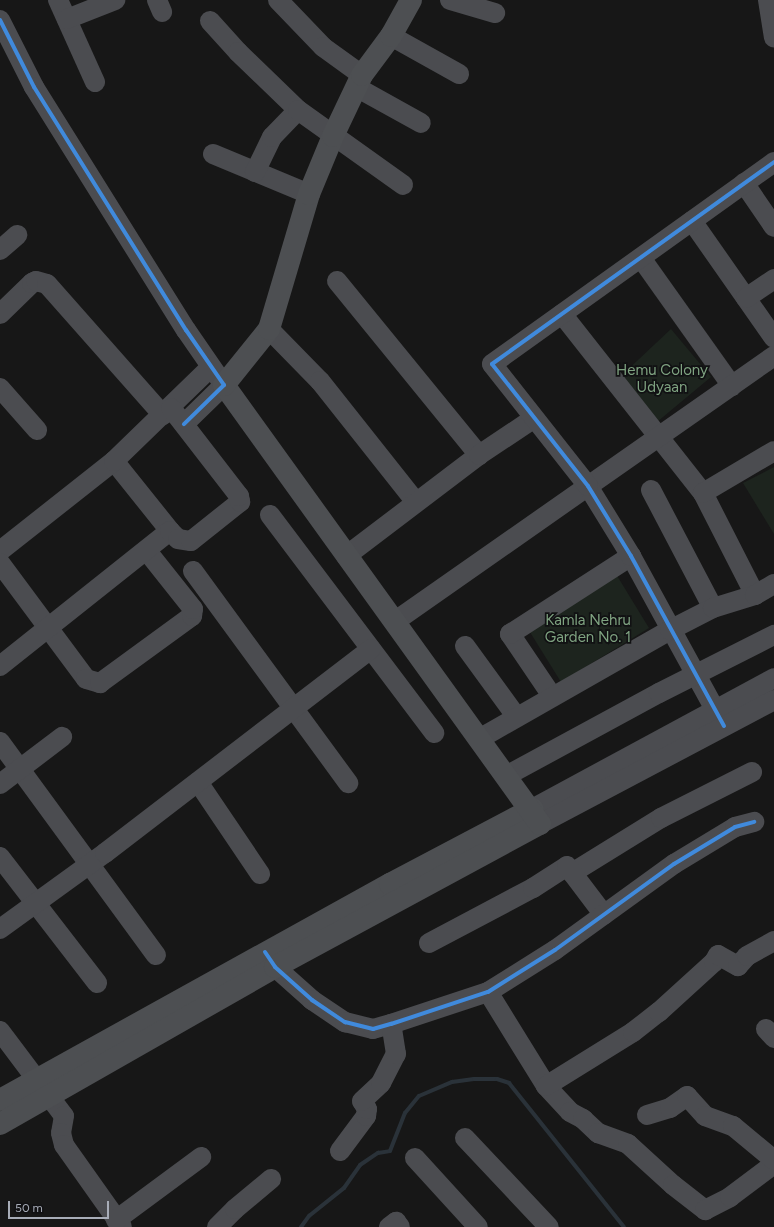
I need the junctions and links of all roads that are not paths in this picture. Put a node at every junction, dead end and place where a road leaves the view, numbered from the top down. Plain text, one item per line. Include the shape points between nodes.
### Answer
1 (58, 0) edge
2 (115, 0) edge
3 (278, 0) edge
4 (411, 0) edge
5 (450, 0) edge
6 (770, 5) edge
7 (495, 13) dead end
8 (67, 19) junction
9 (0, 20) edge
10 (210, 21) dead end
11 (391, 36) junction
12 (774, 38) edge
13 (459, 74) dead end
14 (359, 81) junction
15 (95, 82) dead end
16 (298, 110) junction
17 (421, 123) dead end
18 (333, 136) junction
19 (213, 154) dead end
20 (774, 162) edge
21 (255, 172) junction
22 (744, 183) junction
23 (402, 185) dead end
24 (309, 194) junction
25 (692, 221) junction
26 (774, 226) edge
27 (16, 235) dead end
28 (0, 250) edge
29 (641, 258) junction
30 (774, 279) edge
31 (337, 281) dead end
32 (746, 298) junction
33 (0, 314) edge
34 (562, 314) junction
35 (269, 329) junction
36 (774, 338) edge
37 (774, 356) edge
38 (211, 367) junction
39 (224, 385) junction
40 (732, 386) junction
41 (0, 388) edge
42 (167, 411) junction
43 (533, 418) junction
44 (184, 424) junction
45 (37, 430) dead end
46 (658, 435) junction
47 (774, 451) edge
48 (479, 455) junction
49 (114, 462) junction
50 (588, 486) junction
51 (650, 490) dead end
52 (703, 493) junction
53 (416, 502) junction
54 (270, 515) dead end
55 (170, 531) junction
56 (0, 550) edge
57 (146, 550) junction
58 (346, 556) junction
59 (631, 556) junction
60 (0, 564) edge
61 (193, 571) dead end
62 (774, 584) edge
63 (755, 595) junction
64 (713, 608) junction
65 (394, 622) junction
66 (48, 626) junction
67 (670, 630) junction
68 (774, 635) edge
69 (465, 646) dead end
70 (371, 649) junction
71 (0, 666) edge
72 (695, 674) junction
73 (774, 678) edge
74 (552, 696) junction
75 (774, 700) edge
76 (294, 708) junction
77 (516, 716) junction
78 (720, 718) junction
79 (434, 733) dead end
80 (62, 737) dead end
81 (479, 739) junction
82 (0, 742) edge
83 (20, 768) junction
84 (752, 772) dead end
85 (506, 776) junction
86 (198, 782) junction
87 (348, 783) dead end
88 (0, 784) edge
89 (536, 816) junction
90 (754, 822) dead end
91 (0, 857) edge
92 (90, 864) junction
93 (572, 873) junction
94 (260, 874) dead end
95 (35, 904) junction
96 (604, 915) junction
97 (0, 929) edge
98 (774, 941) edge
99 (429, 943) dead end
100 (156, 955) dead end
101 (270, 959) junction
102 (97, 983) dead end
103 (488, 992) junction
104 (391, 1024) junction
105 (0, 1031) edge
106 (36, 1078) junction
107 (546, 1086) junction
108 (49, 1096) junction
109 (0, 1100) edge
110 (647, 1115) dead end
111 (0, 1124) edge
112 (465, 1138) dead end
113 (340, 1151) dead end
114 (201, 1157) dead end
115 (415, 1158) dead end
116 (774, 1160) edge
117 (774, 1164) edge
118 (271, 1179) dead end
119 (119, 1223) edge
120 (217, 1227) edge
121 (389, 1227) edge
122 (400, 1227) edge
123 (478, 1227) edge
124 (549, 1227) edge

1 - 8 street
2 - 8 street
3 - 14 street
4 - 11 main road
5 - 7 street
6 - 12 street
8 - 15 street
9 - 38 street via 34,87
10 - 16 street
11 - 13 street
11 - 14 main road
14 - 17 street
14 - 18 main road
16 - 18 street
16 - 21 street via 272,137
18 - 23 street
18 - 24 main road
19 - 21 street
20 - 22 street
21 - 24 street
22 - 25 street
22 - 26 street
24 - 35 main road
25 - 29 street
25 - 32 street
27 - 28 street
29 - 34 street
29 - 40 street
30 - 32 street
31 - 48 street
32 - 36 street
33 - 42 street via 36,281 47,284
34 - 43 street via 492,364
34 - 46 street
35 - 39 main road
35 - 53 street via 320,381
37 - 40 street
38 - 39 street
38 - 42 street
39 - 44 street
39 - 58 main road
40 - 46 street
41 - 45 street
42 - 44 street
42 - 49 street
43 - 48 street
43 - 50 street
44 - 55 street via 239,496 240,502 191,541 178,539
46 - 50 street
46 - 52 street
47 - 52 street
48 - 53 street
49 - 55 street
49 - 56 street
50 - 59 street
50 - 65 street
51 - 64 street
52 - 63 street
53 - 58 street
54 - 70 street
55 - 57 street
57 - 66 street
57 - 66 street via 193,609 192,616 100,683 86,679
58 - 65 main road
59 - 67 street
59 - 74 street via 510,634
60 - 66 street
61 - 76 street
62 - 63 street
63 - 64 street
64 - 67 street
65 - 81 main road
66 - 71 street
67 - 72 street
67 - 74 street
68 - 72 street
69 - 77 street
70 - 76 street
70 - 79 street
72 - 78 street
72 - 85 street
73 - 78 street
74 - 77 street
75 - 78 street
76 - 86 street
76 - 87 street
77 - 81 street
78 - 89 street
80 - 83 street
81 - 85 main road
82 - 83 street
83 - 88 street
83 - 92 street
84 - 93 street via 661,818
85 - 89 main road
86 - 92 street
86 - 94 street
89 - 101 main road
90 - 96 street via 735,827 674,864
91 - 95 street
92 - 95 street
92 - 100 street
93 - 96 street
93 - 99 street via 567,866 533,888
95 - 97 street
95 - 102 street
96 - 103 street
98 - 107 street via 747,956 738,966 718,955 694,980 639,1028
101 - 104 street via 312,1000 346,1022 373,1029
101 - 106 main road
101 - 108 main road
103 - 104 street
103 - 107 street
104 - 113 street via 396,1054 380,1083 362,1101 367,1109 366,1116
105 - 106 street
106 - 108 street
106 - 109 main road
107 - 117 street via 570,1112 583,1119 598,1133 628,1144 705,1210 730,1197
108 - 111 main road
108 - 119 street via 64,1116 61,1133 64,1145
110 - 116 street via 670,1108 687,1096 705,1116 733,1126
112 - 124 street
114 - 119 street
115 - 123 street
118 - 120 street
121 - 122 street via 396,1222

